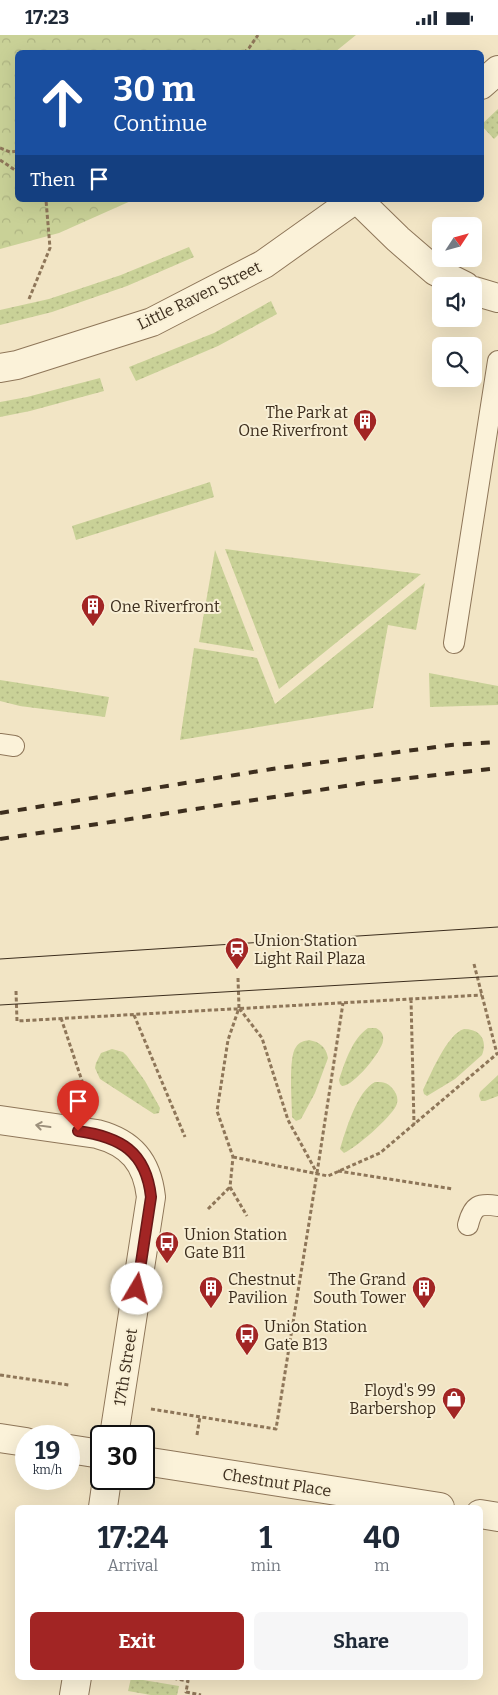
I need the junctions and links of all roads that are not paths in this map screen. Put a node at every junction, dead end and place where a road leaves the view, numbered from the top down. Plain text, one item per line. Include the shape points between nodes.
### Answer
1 (498, 70) edge
2 (484, 82) edge
3 (351, 202) edge
4 (360, 202) edge
5 (447, 277) edge
6 (482, 293) edge
7 (498, 298) edge
8 (498, 361) edge
9 (0, 369) edge
10 (454, 643) dead end
11 (0, 1120) edge
12 (498, 1206) edge
13 (468, 1225) dead end
14 (116, 1425) edge
15 (0, 1438) edge
16 (15, 1440) edge
17 (155, 1463) edge
18 (105, 1490) edge
19 (103, 1505) edge
20 (427, 1505) edge
21 (483, 1514) edge
22 (498, 1517) edge
23 (76, 1680) edge
24 (74, 1695) edge

1 - 2 street
3 - 9 street, Little Raven Street via 264,264 152,322
4 - 5 street via 435,271
6 - 7 street
8 - 10 lane
14 -> 11 street, 17th Street via 151,1197 145,1171 136,1156 109,1137
12 - 13 lane via 484,1204 476,1207 471,1212
15 - 16 street
17 - 20 street, Chestnut Place
18 - 19 street
21 - 22 street
23 - 24 street

